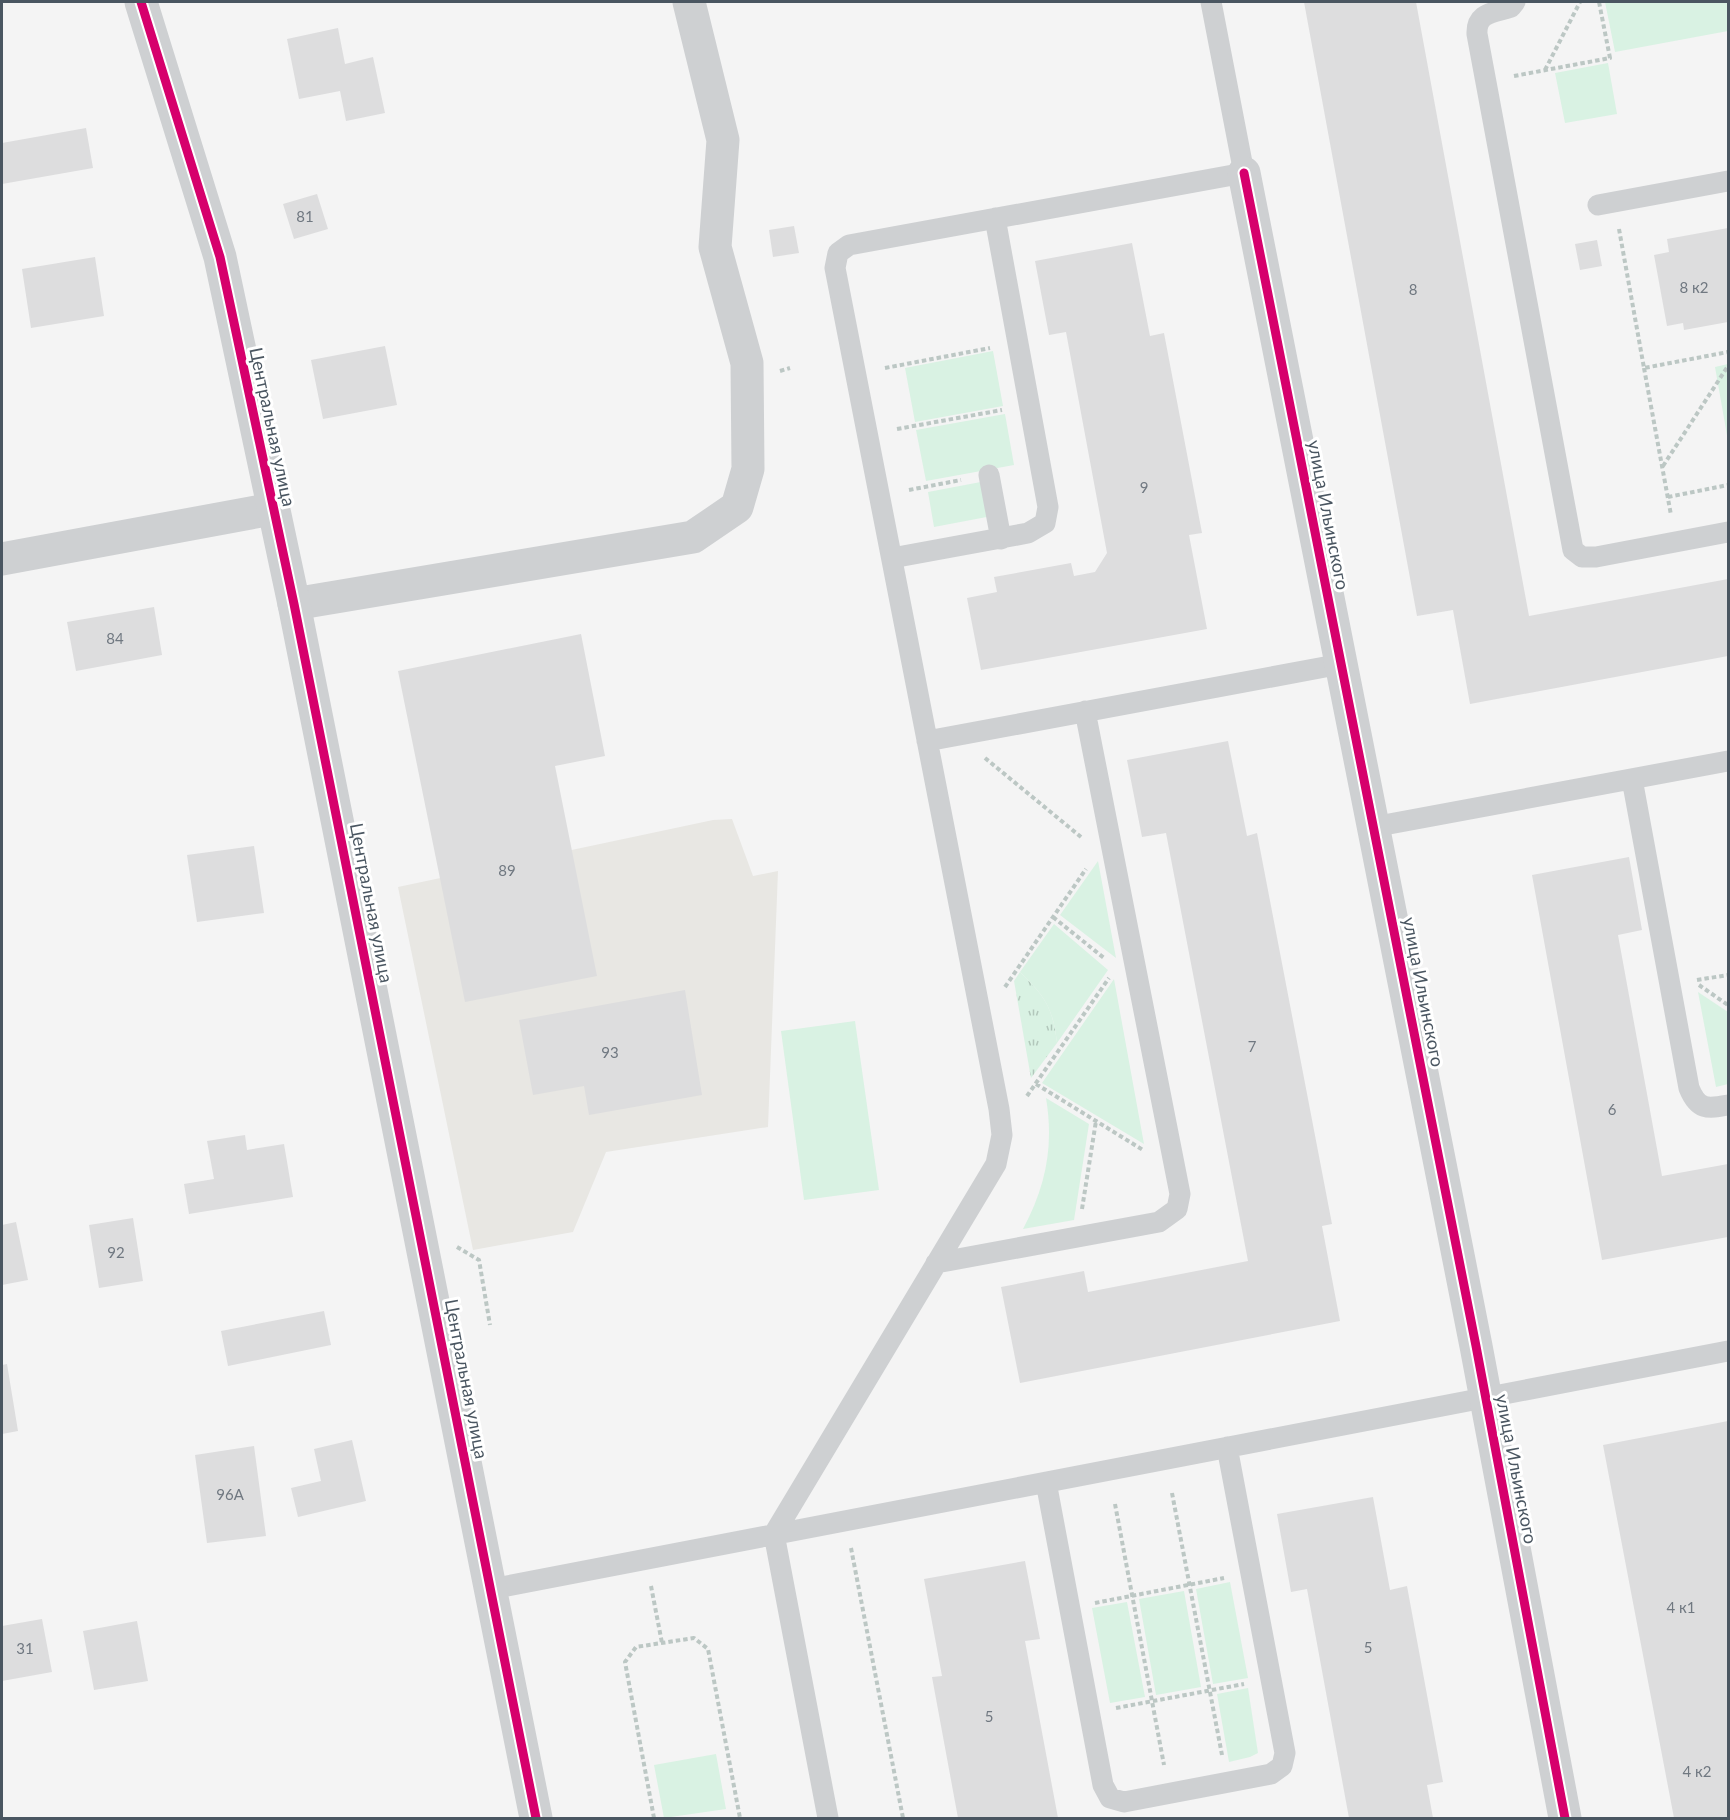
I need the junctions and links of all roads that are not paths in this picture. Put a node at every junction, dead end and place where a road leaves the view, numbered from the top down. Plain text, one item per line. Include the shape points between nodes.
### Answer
1 (141, 2) edge
2 (689, 2) edge
3 (1211, 2) edge
4 (1515, 2) edge
5 (1244, 173) junction
6 (1728, 181) edge
7 (1606, 204) road end
8 (995, 218) junction
9 (990, 475) dead end
10 (272, 509) junction
11 (1728, 532) edge
12 (1001, 539) junction
13 (892, 558) junction
14 (2, 559) edge
15 (294, 604) junction
16 (1341, 664) junction
17 (1085, 711) junction
18 (927, 741) junction
19 (1728, 761) edge
20 (1632, 779) junction
21 (1373, 827) junction
22 (1728, 1105) edge
23 (936, 1263) junction
24 (1728, 1350) edge
25 (1486, 1397) junction
26 (1227, 1447) junction
27 (1046, 1482) junction
28 (774, 1534) junction
29 (491, 1589) junction
30 (536, 1818) edge
31 (828, 1818) edge
32 (1565, 1818) edge

1 - 10 street, Центральная улица via 220,257
2 - 15 street via 723,140 715,248 747,363 748,469 737,507 693,537
3 - 5 lane
4 - 11 lane via 1477,23 1573,550 1582,558 1596,557
5 - 8 lane
5 - 16 street, улица Ильинского
6 - 7 lane
8 - 12 lane via 1048,507 1045,524 1028,533
8 - 13 lane via 849,245 838,253 835,268
9 - 12 lane
10 - 14 street
10 - 15 street, Центральная улица
12 - 13 lane
13 - 18 lane
15 - 29 street, Центральная улица
16 - 17 lane
16 - 21 street, улица Ильинского
17 - 18 lane
17 - 23 lane via 1179,1194 1177,1209 1159,1222
18 - 23 lane via 1002,1135 996,1164
19 - 20 lane
20 - 21 lane
20 - 22 lane via 1689,1088 1694,1101 1705,1108
21 - 25 street, улица Ильинского
23 - 28 lane
24 - 25 lane
25 - 26 lane
25 - 32 street, улица Ильинского
26 - 27 lane
26 - 27 lane via 1285,1753 1282,1766 1271,1774 1124,1802 1110,1798 1103,1785
27 - 28 lane
28 - 29 lane
28 - 31 lane
29 - 30 street, Центральная улица

